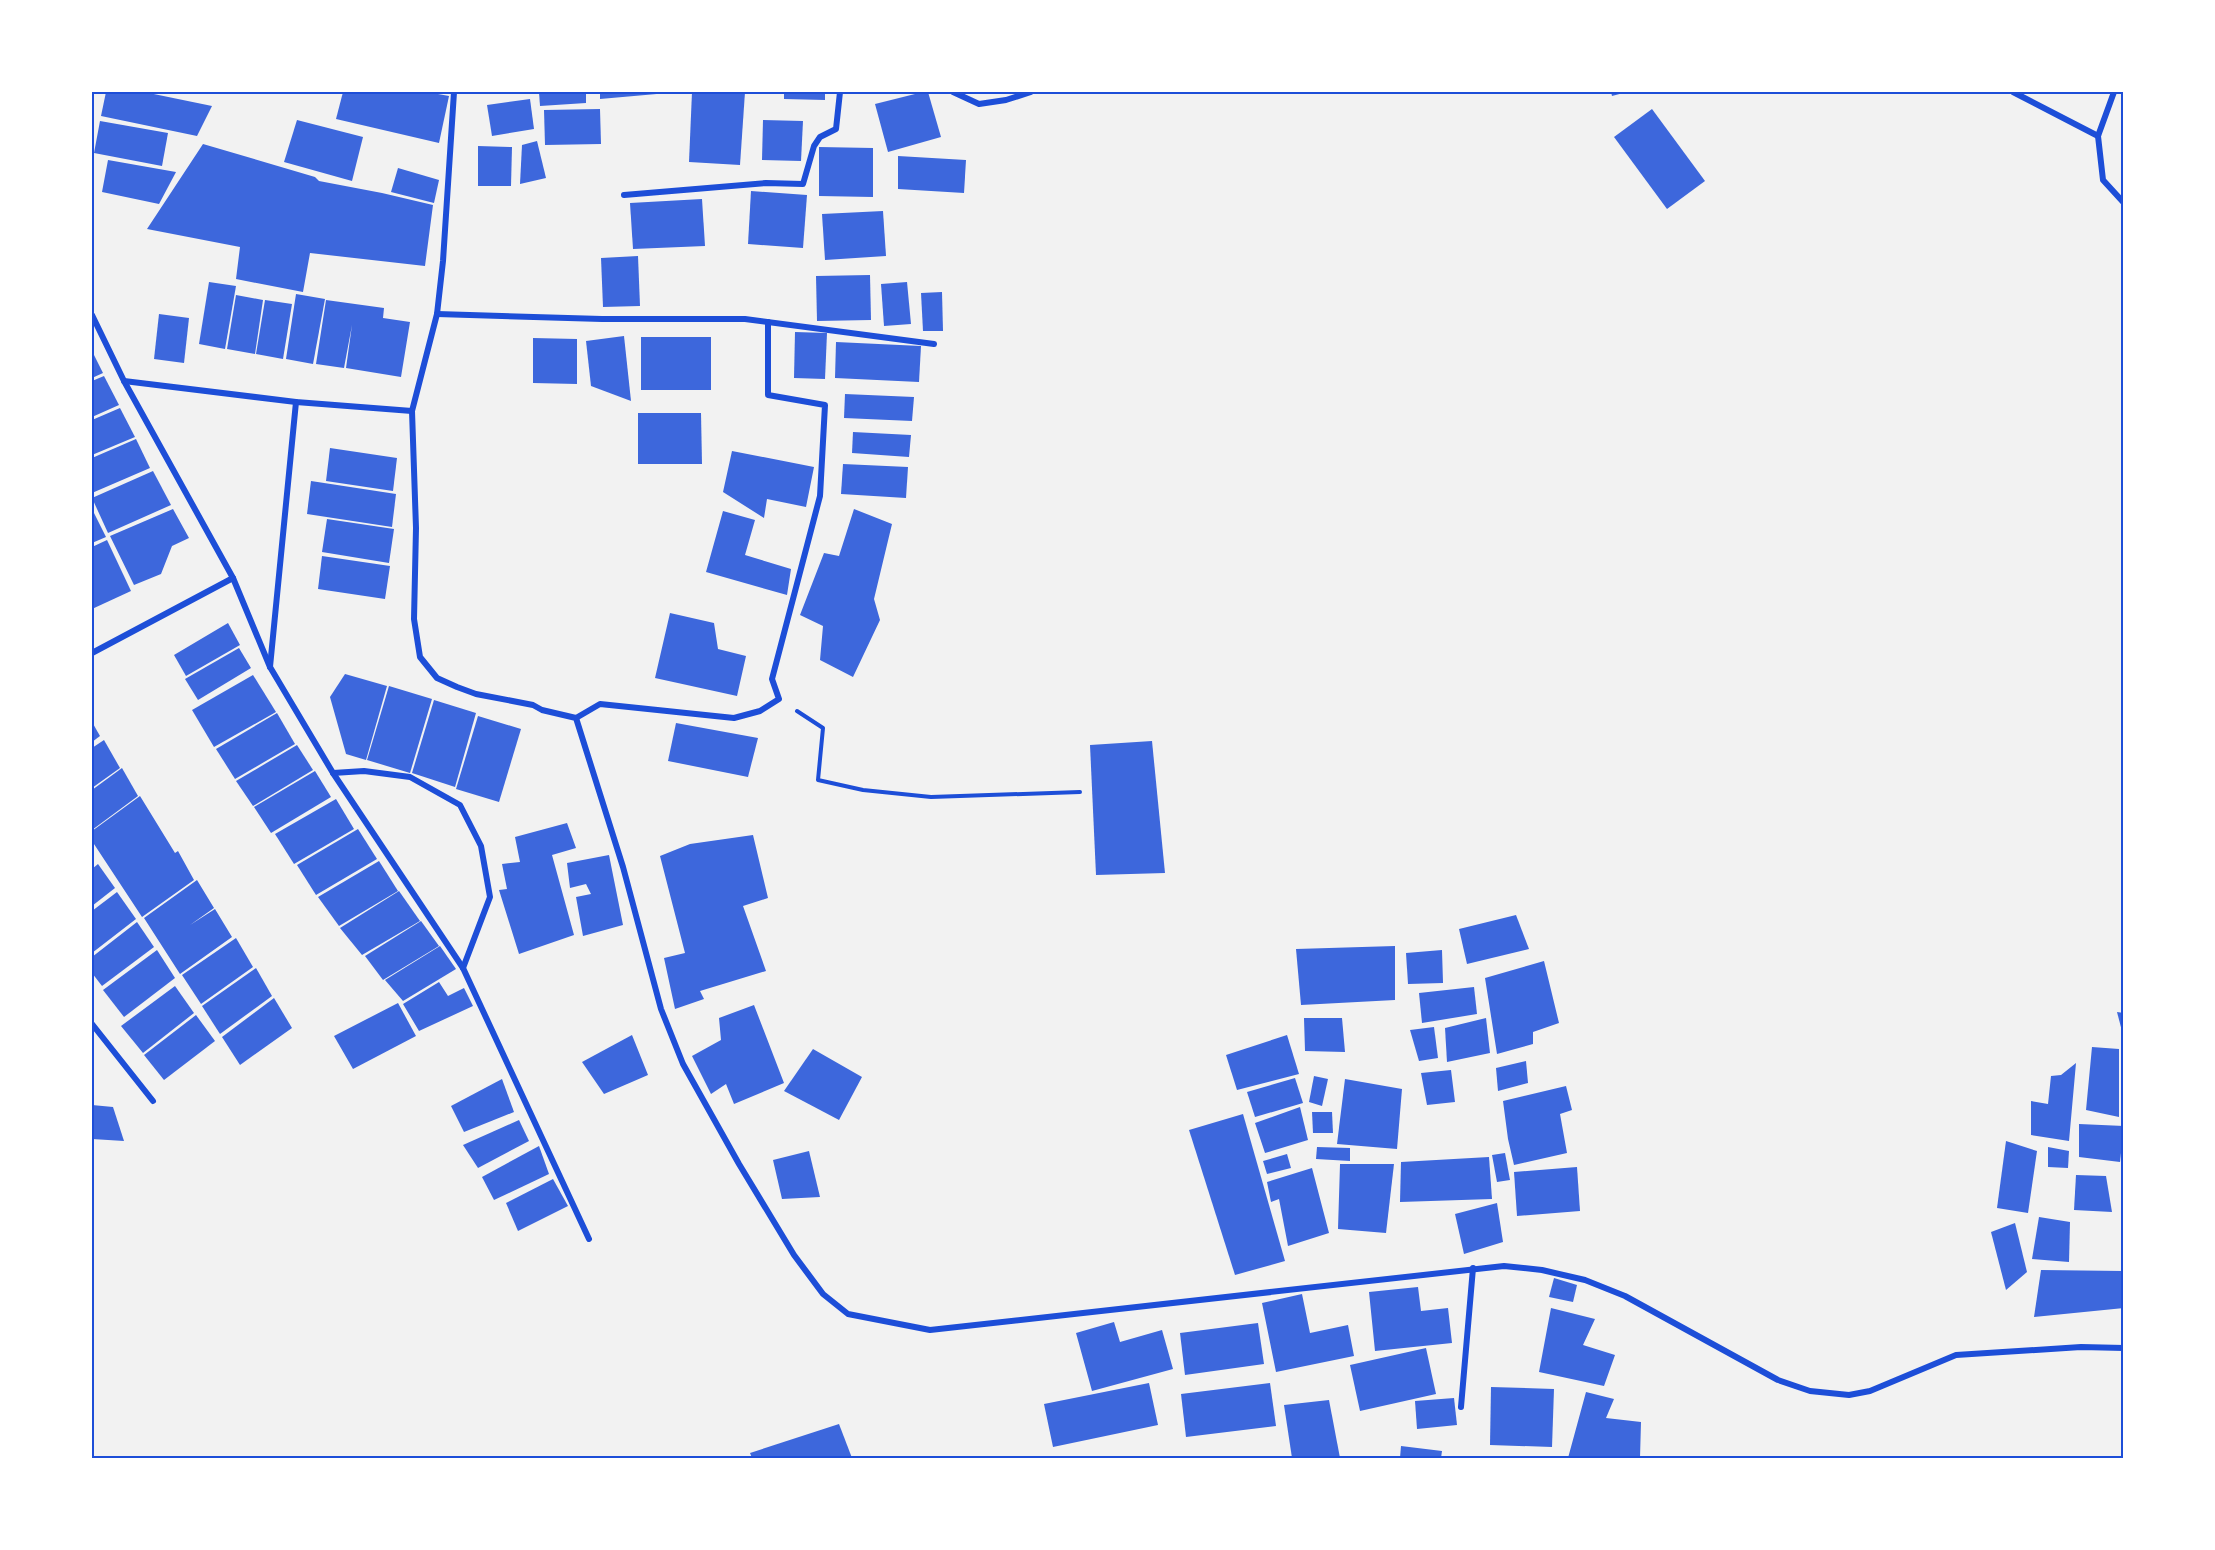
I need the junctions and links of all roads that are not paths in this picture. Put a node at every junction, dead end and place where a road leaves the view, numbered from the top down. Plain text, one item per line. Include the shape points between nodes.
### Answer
1 (454, 92) edge
2 (840, 92) edge
3 (953, 92) edge
4 (1031, 92) edge
5 (2013, 92) edge
6 (2114, 92) edge
7 (2098, 135) junction
8 (624, 195) dead end
9 (2124, 203) edge
10 (437, 314) junction
11 (92, 315) edge
12 (768, 322) junction
13 (934, 344) dead end
14 (124, 381) junction
15 (297, 402) junction
16 (412, 411) junction
17 (233, 578) junction
18 (92, 653) edge
19 (270, 667) junction
20 (576, 718) junction
21 (333, 773) junction
22 (463, 968) junction
23 (92, 1024) edge
24 (153, 1101) dead end
25 (589, 1239) dead end
26 (1473, 1268) junction
27 (2124, 1348) edge
28 (1461, 1407) dead end

1 - 10 street
2 - 8 street via 836,129 820,137 814,146 803,184 766,183
3 - 4 street via 979,104
5 - 7 street
6 - 7 street
7 - 9 street via 2103,180
10 - 12 street
10 - 16 street
11 - 14 street
12 - 13 street
12 - 20 street via 768,395 825,405 820,496 772,679 779,699 760,711 734,718 600,704
14 - 15 street
14 - 17 street
15 - 16 street
15 - 19 street
16 - 20 street via 414,619 420,657 437,678 457,687
17 - 18 street
17 - 19 street
19 - 21 street
20 - 26 street via 623,867 661,1009 683,1064 795,1255 823,1294 848,1314 930,1330
21 - 22 street
21 - 22 street via 364,771 411,777 460,805 481,846 490,897
22 - 25 street
23 - 24 street
26 - 27 street via 1542,1270 1585,1280 1625,1296 1778,1380 1810,1391 1849,1395 1870,1391 1956,1355
26 - 28 street

